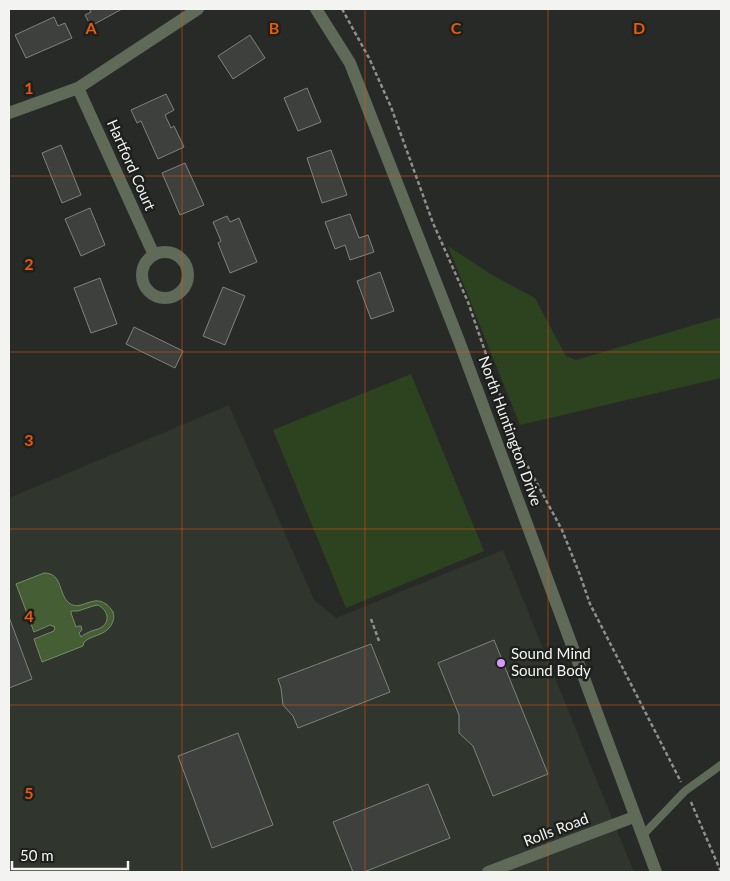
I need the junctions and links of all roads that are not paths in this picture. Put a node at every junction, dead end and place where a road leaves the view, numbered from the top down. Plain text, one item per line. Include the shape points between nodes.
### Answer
1 (198, 9) edge
2 (316, 9) edge
3 (78, 88) junction
4 (9, 113) edge
5 (154, 255) dead end
6 (720, 765) edge
7 (634, 817) junction
8 (642, 836) junction
9 (488, 872) edge
10 (656, 872) edge

1 - 3 street
2 - 7 street, North Huntington Drive via 350,63 459,341
3 - 4 street
3 - 5 street, Hartford Court
6 - 8 lane via 685,791
7 - 8 street, North Huntington Drive
7 - 9 street, Rolls Road
8 - 10 street, North Huntington Drive

